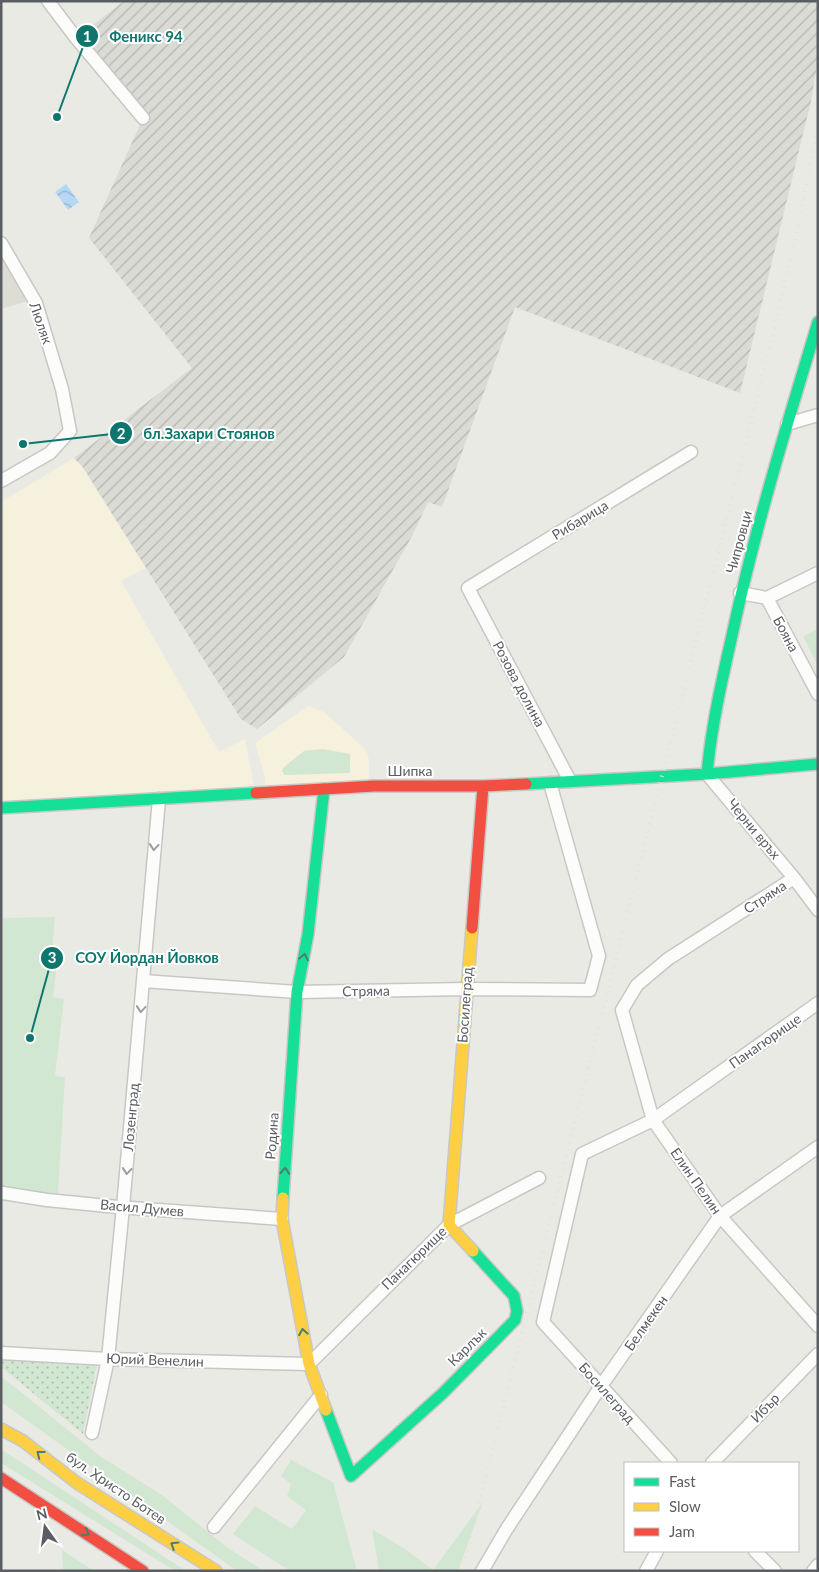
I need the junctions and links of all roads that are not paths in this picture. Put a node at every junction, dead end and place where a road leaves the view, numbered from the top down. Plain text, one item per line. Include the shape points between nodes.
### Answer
1 (48, 1) edge
2 (143, 118) dead end
3 (1, 243) edge
4 (818, 322) edge
5 (818, 415) edge
6 (787, 424) junction
7 (691, 452) dead end
8 (1, 481) edge
9 (818, 573) edge
10 (468, 588) joint
11 (740, 593) junction
12 (767, 598) junction
13 (818, 694) edge
14 (818, 764) edge
15 (707, 774) junction
16 (570, 781) junction
17 (550, 783) junction
18 (483, 786) junction
19 (324, 790) junction
20 (158, 799) junction
21 (1, 808) edge
22 (794, 878) junction
23 (818, 910) edge
24 (143, 981) junction
25 (466, 989) junction
26 (297, 992) junction
27 (818, 1004) edge
28 (622, 1010) joint
29 (653, 1120) junction
30 (818, 1147) edge
31 (539, 1178) dead end
32 (3, 1193) dead end
33 (123, 1207) junction
34 (720, 1216) junction
35 (282, 1219) junction
36 (449, 1224) junction
37 (543, 1322) joint
38 (818, 1326) edge
39 (1, 1353) edge
40 (818, 1354) edge
41 (108, 1359) junction
42 (308, 1364) junction
43 (601, 1386) junction
44 (321, 1395) junction
45 (1, 1421) edge
46 (1, 1429) edge
47 (92, 1433) dead end
48 (23, 1441) junction
49 (670, 1462) edge
50 (713, 1462) edge
51 (350, 1476) joint
52 (1, 1478) edge
53 (214, 1527) dead end
54 (656, 1552) edge
55 (756, 1552) edge
56 (818, 1565) edge
57 (143, 1571) edge
58 (216, 1571) edge
59 (482, 1571) edge
60 (646, 1571) edge
61 (775, 1571) edge
62 (813, 1571) edge

1 - 2 street
3 - 8 street, Люляк via 36,303 67,409 70,431 50,452
4 - 6 street, Чипровци
5 - 6 street
6 - 11 street, Чипровци
7 - 10 street, Рибарица
9 - 12 street
10 - 16 street, Розова долина
11 - 12 street
11 - 15 street, Чипровци via 710,743
12 - 13 street, Бояна
14 - 15 street, Шипка
15 - 16 street, Шипка
15 - 22 street, Черни връх
16 - 17 street, Шипка
17 - 18 street, Шипка
17 - 25 street, Стряма via 598,956 590,990
18 - 19 street, Шипка via 374,786
18 - 25 street, Босилеград
19 - 20 street, Шипка
26 -> 19 street, Родина via 308,934
20 - 21 street, Шипка
20 -> 24 street, Лозенград
22 - 23 street, Черни връх
22 - 28 street, Стряма via 668,959 637,985
24 - 26 street, Стряма
24 -> 33 street, Лозенград
25 - 26 street, Стряма
25 - 36 street, Босилеград
35 -> 26 street, Родина
27 - 29 street, Панагюрище
28 - 29 street, Елин Пелин
29 - 34 street, Елин Пелин
29 - 37 street, Панагюрище via 582,1154
30 - 34 street, Белмекен
31 - 36 street, Панагюрище
32 - 33 street, Васил Думев
33 - 35 street, Васил Думев
33 - 41 street, Лозенград
34 - 38 street, Елин Пелин
34 - 43 street, Белмекен
42 -> 35 street, Родина
36 - 42 street, Панагюрище
36 - 51 street, Карлък via 514,1296 515,1320 443,1393
37 - 43 street, Босилеград
39 - 41 street, Юрий Венелин
40 - 50 street, Ибър
41 - 42 street, Юрий Венелин
41 - 47 street, Лозенград
42 - 44 street, Родина
43 - 49 street, Босилеград
43 - 59 street, Белмекен
44 - 51 street, Родина
44 - 53 street
45 - 48 street
46 - 48 street, бул. Христо Ботев
58 -> 48 street, бул. Христо Ботев via 77,1483
52 -> 57 street
54 - 60 street
55 - 61 street
56 - 62 street

